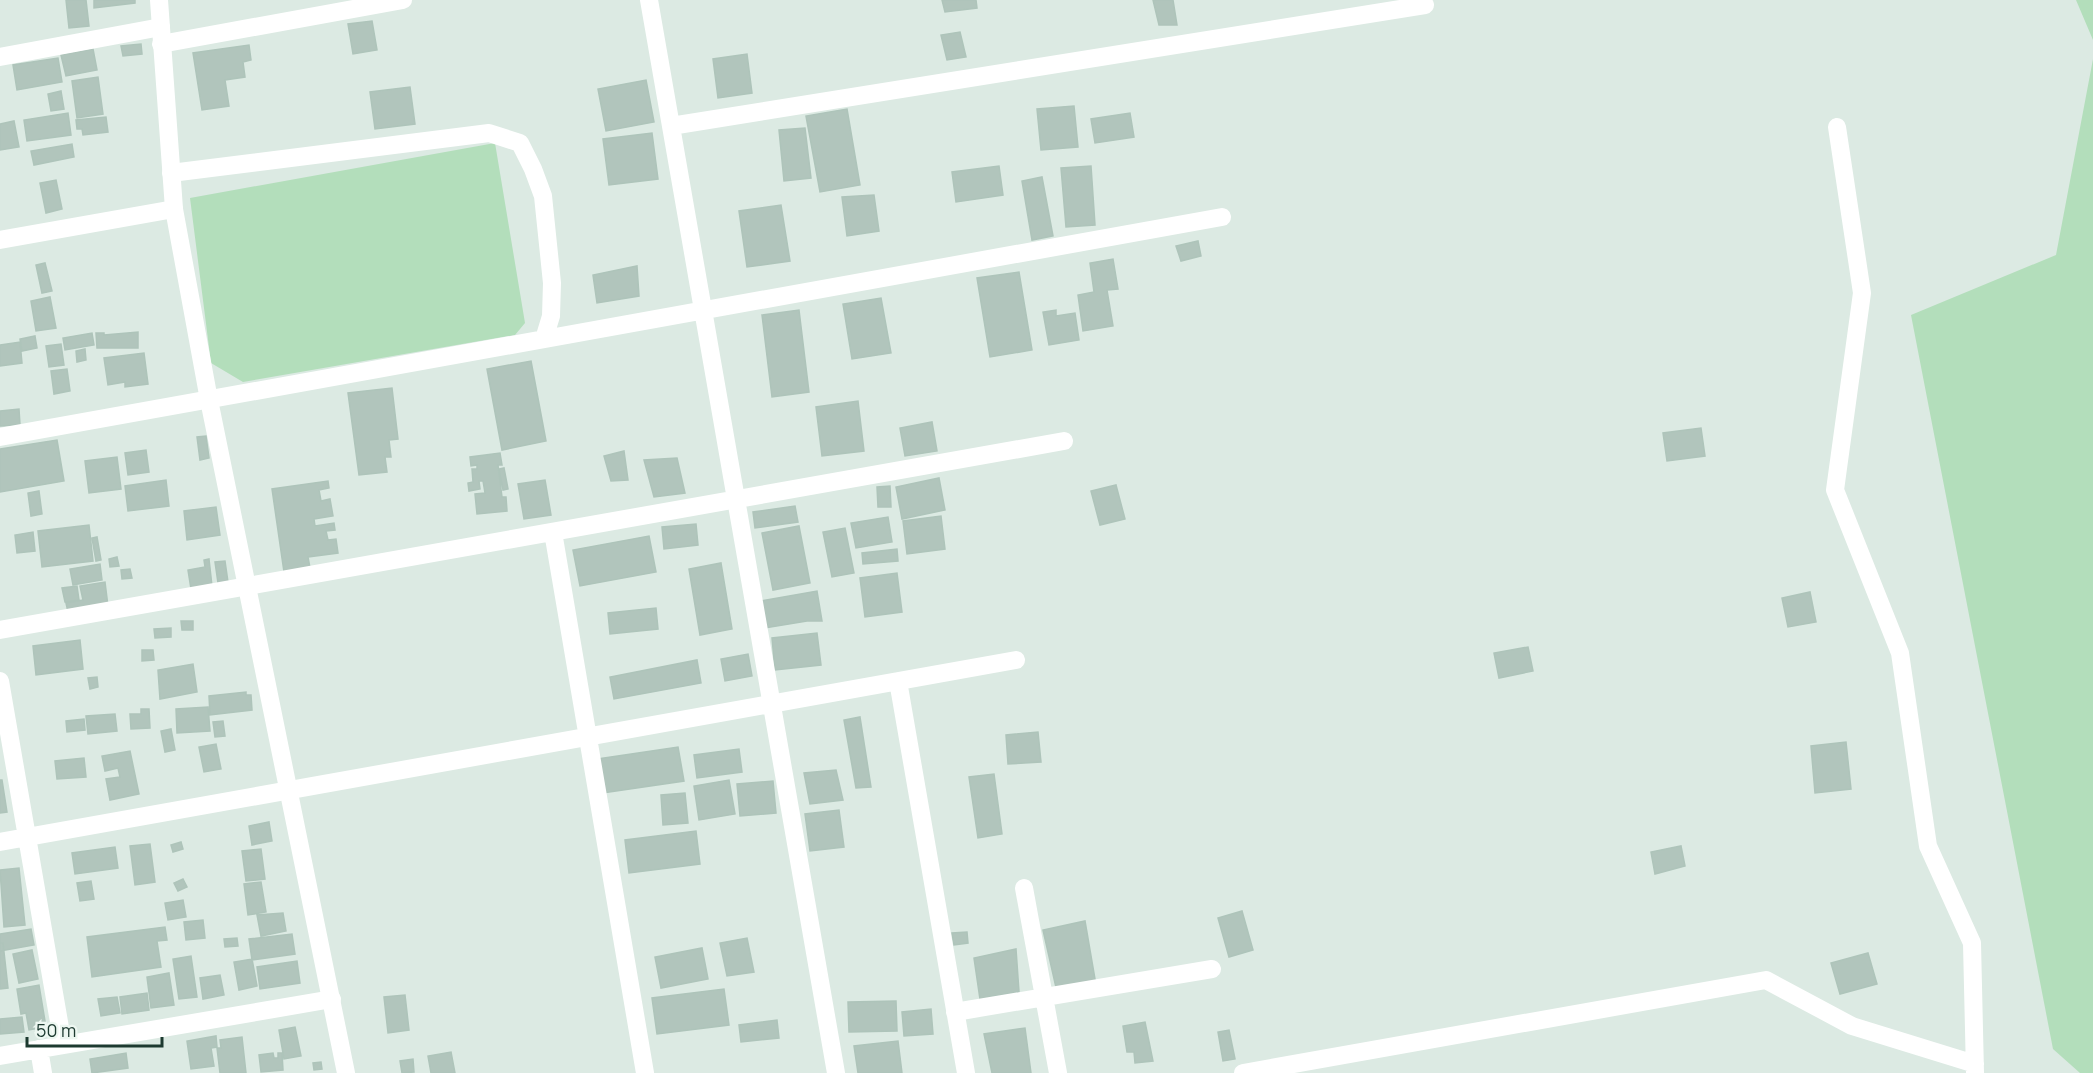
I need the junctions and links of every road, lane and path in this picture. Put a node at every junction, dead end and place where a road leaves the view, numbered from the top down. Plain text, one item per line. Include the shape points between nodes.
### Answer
1 (159, 0) edge
2 (403, 0) edge
3 (649, 0) edge
4 (1425, 5) dead end
5 (161, 36) junction
6 (0, 57) edge
7 (671, 126) junction
8 (1837, 127) dead end
9 (171, 173) junction
10 (174, 209) junction
11 (1222, 217) dead end
12 (0, 240) edge
13 (704, 311) junction
14 (544, 339) junction
15 (209, 400) junction
16 (0, 437) edge
17 (1064, 441) dead end
18 (736, 499) junction
19 (554, 532) junction
20 (248, 586) junction
21 (0, 630) edge
22 (1016, 660) dead end
23 (0, 681) edge
24 (898, 681) junction
25 (772, 704) junction
26 (588, 736) junction
27 (290, 790) junction
28 (27, 837) junction
29 (0, 842) edge
30 (1024, 888) dead end
31 (1212, 969) dead end
32 (1044, 997) junction
33 (332, 999) junction
34 (955, 1012) junction
35 (63, 1046) junction
36 (39, 1049) junction
37 (0, 1056) edge
38 (1975, 1069) edge
39 (43, 1073) edge
40 (346, 1073) edge
41 (645, 1073) edge
42 (836, 1073) edge
43 (966, 1073) edge
44 (1058, 1073) edge
45 (1244, 1073) edge

1 - 5 street
2 - 5 street
3 - 7 street
4 - 7 street
5 - 6 street
5 - 9 street
7 - 13 street
8 - 38 street via 1862,293 1835,490 1900,653 1928,846 1972,943
9 - 10 street
9 - 14 street via 489,133 520,143 543,196 552,283 551,316
10 - 12 street
10 - 15 street
11 - 13 street
13 - 14 street
13 - 18 street
14 - 15 street
15 - 16 street
15 - 20 street
17 - 18 street
18 - 19 street
18 - 25 street
19 - 20 street
19 - 26 street
20 - 21 street
20 - 27 street
22 - 24 street
23 - 28 street
24 - 25 street
24 - 34 street
25 - 26 street
25 - 42 street
26 - 27 street
26 - 41 street
27 - 28 street
27 - 33 street
28 - 29 street
28 - 35 street
30 - 32 street
31 - 32 street
32 - 34 street
32 - 44 street
33 - 35 street
33 - 40 street
34 - 43 street
35 - 36 street
36 - 37 street
36 - 39 street
38 - 45 street via 1852,1026 1766,980

